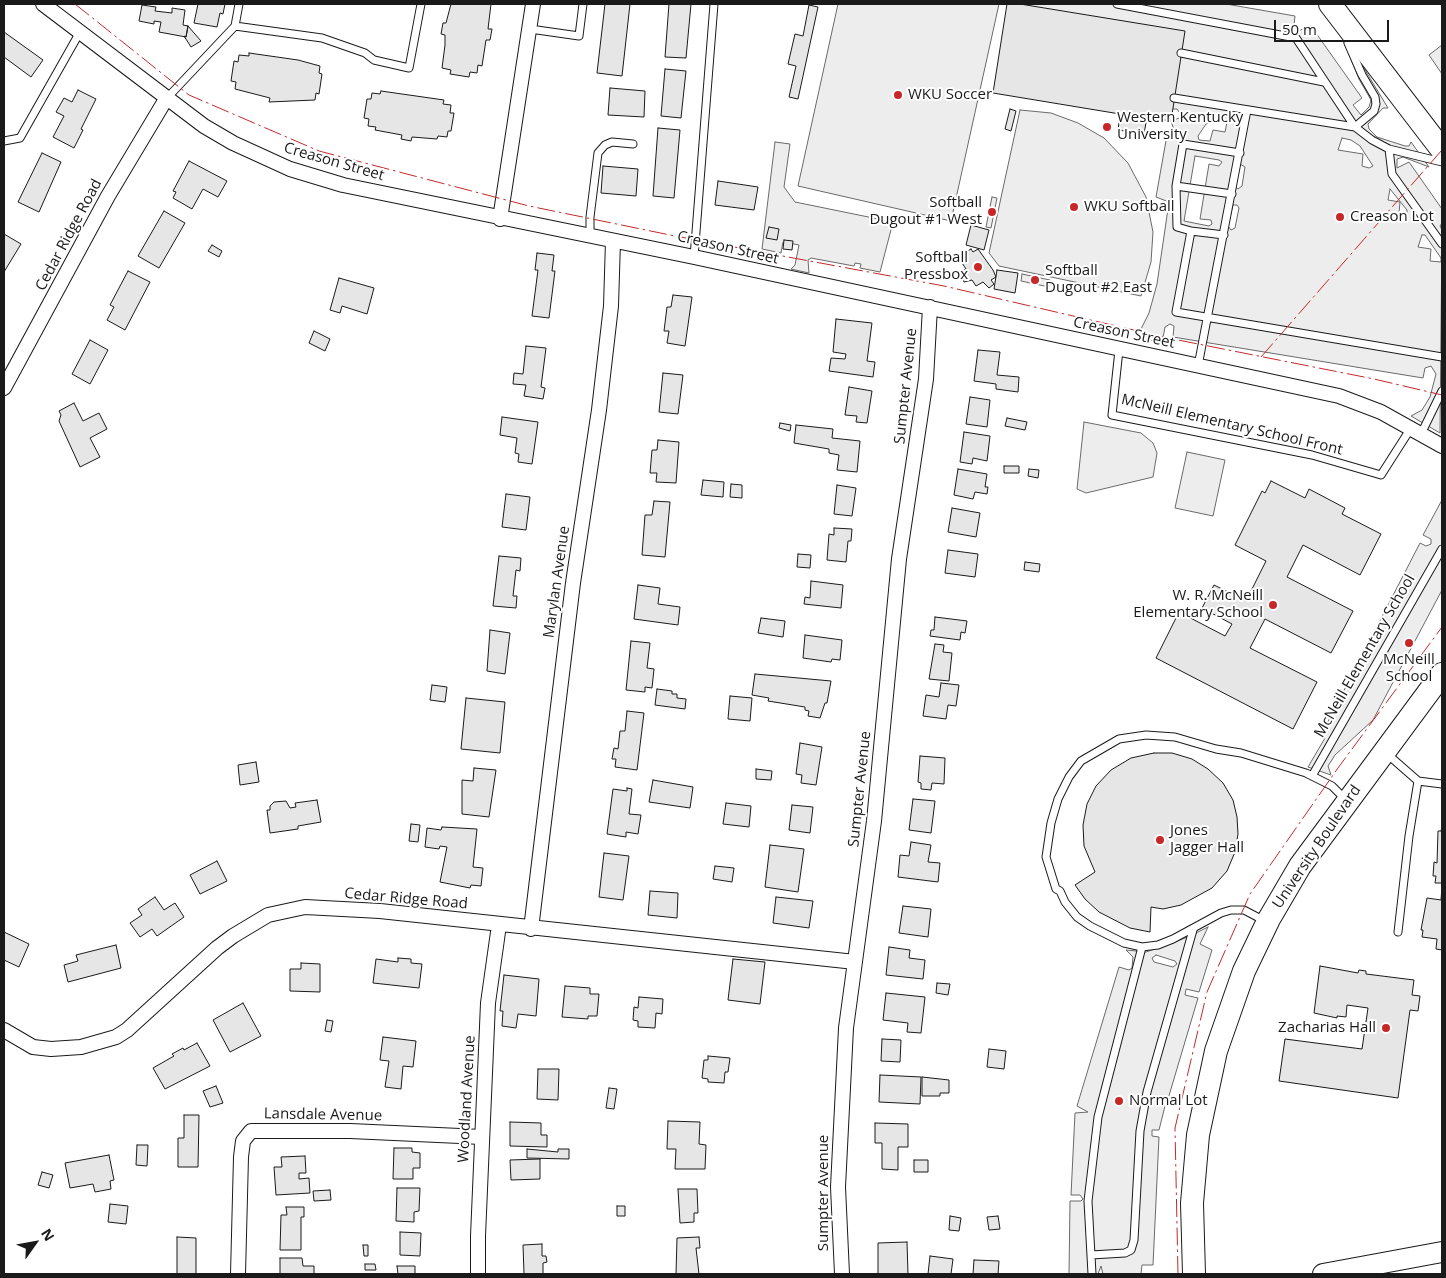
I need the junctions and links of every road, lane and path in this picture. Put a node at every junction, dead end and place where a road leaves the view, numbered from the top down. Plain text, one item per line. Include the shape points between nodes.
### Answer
1 (44, 4) edge
2 (239, 4) edge
3 (421, 4) edge
4 (533, 4) edge
5 (583, 4) edge
6 (714, 4) edge
7 (1120, 4) edge
8 (1331, 6) edge
9 (236, 26) junction
10 (530, 29) junction
11 (80, 32) junction
12 (1181, 53) dead end
13 (1324, 82) junction
14 (1174, 98) dead end
15 (166, 99) junction
16 (1247, 110) junction
17 (1355, 127) junction
18 (4, 141) edge
19 (633, 144) dead end
20 (1389, 149) junction
21 (1442, 150) edge
22 (1240, 153) junction
23 (1442, 162) edge
24 (1176, 186) junction
25 (1232, 194) junction
26 (500, 219) junction
27 (1191, 232) junction
28 (590, 235) junction
29 (1224, 235) junction
30 (613, 240) junction
31 (1442, 244) edge
32 (694, 256) junction
33 (930, 308) junction
34 (1208, 318) junction
35 (1119, 350) junction
36 (1442, 357) edge
37 (1198, 366) junction
38 (4, 388) edge
39 (1442, 391) edge
40 (1416, 431) junction
41 (1442, 446) edge
42 (1442, 549) edge
43 (1442, 674) edge
44 (1384, 751) junction
45 (1312, 776) junction
46 (1418, 780) junction
47 (1442, 784) edge
48 (1347, 801) junction
49 (1267, 922) junction
50 (499, 925) junction
51 (531, 929) junction
52 (1193, 930) junction
53 (1398, 932) dead end
54 (1142, 947) junction
55 (854, 962) junction
56 (4, 1030) edge
57 (482, 1137) junction
58 (1442, 1252) edge
59 (1091, 1255) junction
60 (1358, 1271) edge
61 (238, 1274) edge
62 (478, 1274) edge
63 (842, 1274) edge
64 (1092, 1274) edge
65 (1194, 1274) edge
66 (1323, 1274) edge

1 - 11 street, Creason Street
2 - 9 lane
3 - 9 lane via 409,68 374,60 364,53 322,38
4 - 10 street
5 - 10 lane via 580,36
6 - 32 lane
7 - 13 lane via 1296,38
8 - 17 lane via 1362,75 1376,97 1374,111
8 - 21 main road
9 - 15 lane
10 - 26 street
11 - 15 street, Creason Street
11 - 18 lane via 20,138
12 - 13 lane
13 - 17 lane
14 - 16 lane
15 - 26 street, Creason Street via 233,143 290,169 342,185
15 - 38 street, Cedar Ridge Road via 108,196
16 - 17 lane
16 - 22 lane
17 - 20 lane
19 - 28 lane via 612,142 598,153
20 - 23 lane
20 - 31 lane via 1392,174
22 - 24 lane via 1184,144
22 - 25 lane
24 - 25 lane
24 - 27 lane via 1177,227
25 - 29 lane
26 - 28 street, Creason Street
27 - 29 lane
27 - 34 lane via 1176,312
28 - 30 street, Creason Street
29 - 34 lane
30 - 32 street, Creason Street
30 - 51 street, Marylan Avenue via 611,306 599,410 572,583
32 - 33 street, Creason Street
33 - 35 street, Creason Street
33 - 55 street, Sumpter Avenue via 926,378 899,559 874,821
34 - 36 lane
34 - 37 lane
35 - 37 street, Creason Street
35 - 40 lane, McNeill Elementary School Front via 1112,415 1312,455 1381,475
37 - 40 street, Creason Street via 1339,396 1381,412
39 - 40 lane
40 - 41 street, Creason Street
42 - 45 lane, McNeill Elementary School
43 - 44 main road, University Boulevard
44 - 46 lane
44 - 48 main road, University Boulevard
45 - 48 lane via 1332,786
45 - 54 lane via 1175,737 1119,739 1081,761 1058,799 1051,823 1046,857 1050,872 1056,889 1078,917 1105,935
46 - 47 lane
46 - 53 lane
48 - 49 main road, University Boulevard via 1300,866
49 - 52 lane via 1244,910 1231,910
49 - 65 main road, University Boulevard via 1231,1006 1206,1092 1195,1155
50 - 51 street, Cedar Ridge Road
50 - 56 street, Cedar Ridge Road via 380,911 291,908 256,921 217,948 116,1037 81,1048 51,1049 33,1047
50 - 57 street, Woodland Avenue via 488,1003
51 - 55 street, Cedar Ridge Road
52 - 54 lane
52 - 59 lane via 1147,1092 1134,1240 1130,1250
54 - 59 lane via 1098,1117 1088,1201
55 - 63 street, Sumpter Avenue via 845,1036 838,1160
57 - 61 street, Lansdale Avenue via 350,1131 251,1131 243,1141 241,1156
57 - 62 street, Woodland Avenue
58 - 60 street
59 - 64 lane
60 - 66 street

